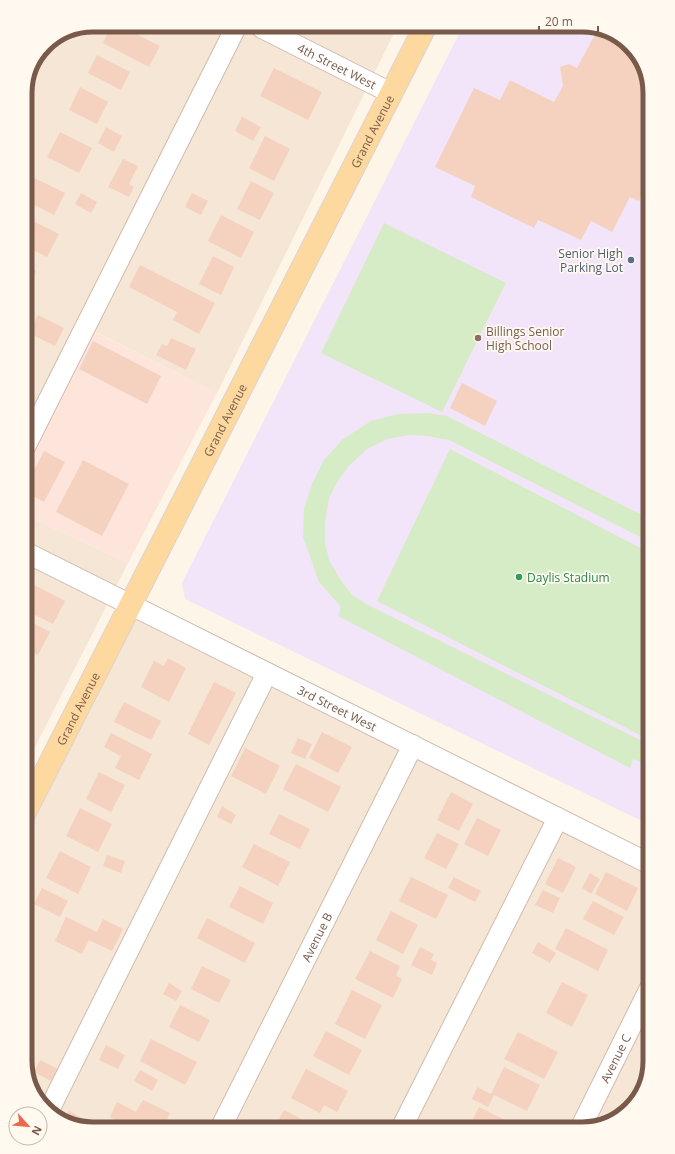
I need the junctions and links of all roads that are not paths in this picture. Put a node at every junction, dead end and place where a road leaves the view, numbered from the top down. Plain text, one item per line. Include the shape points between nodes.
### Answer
1 (233, 32) edge
2 (270, 32) edge
3 (422, 32) edge
4 (391, 93) junction
5 (32, 433) edge
6 (32, 556) edge
7 (131, 605) junction
8 (267, 673) junction
9 (413, 745) junction
10 (32, 793) edge
11 (558, 818) junction
12 (643, 860) edge
13 (643, 1002) edge
14 (51, 1105) edge
15 (224, 1122) edge
16 (405, 1122) edge
17 (584, 1122) edge

1 - 5 street
2 - 4 street, 4th Street West
3 - 4 main road, Grand Avenue
4 - 7 main road, Grand Avenue
6 - 7 street, 3rd Street West
7 - 8 street, 3rd Street West
7 - 10 main road, Grand Avenue
8 - 9 street, 3rd Street West
8 - 14 street
9 - 11 street, 3rd Street West
9 - 15 street, Avenue B
11 - 12 street, 3rd Street West
11 - 16 street
13 - 17 street, Avenue C

